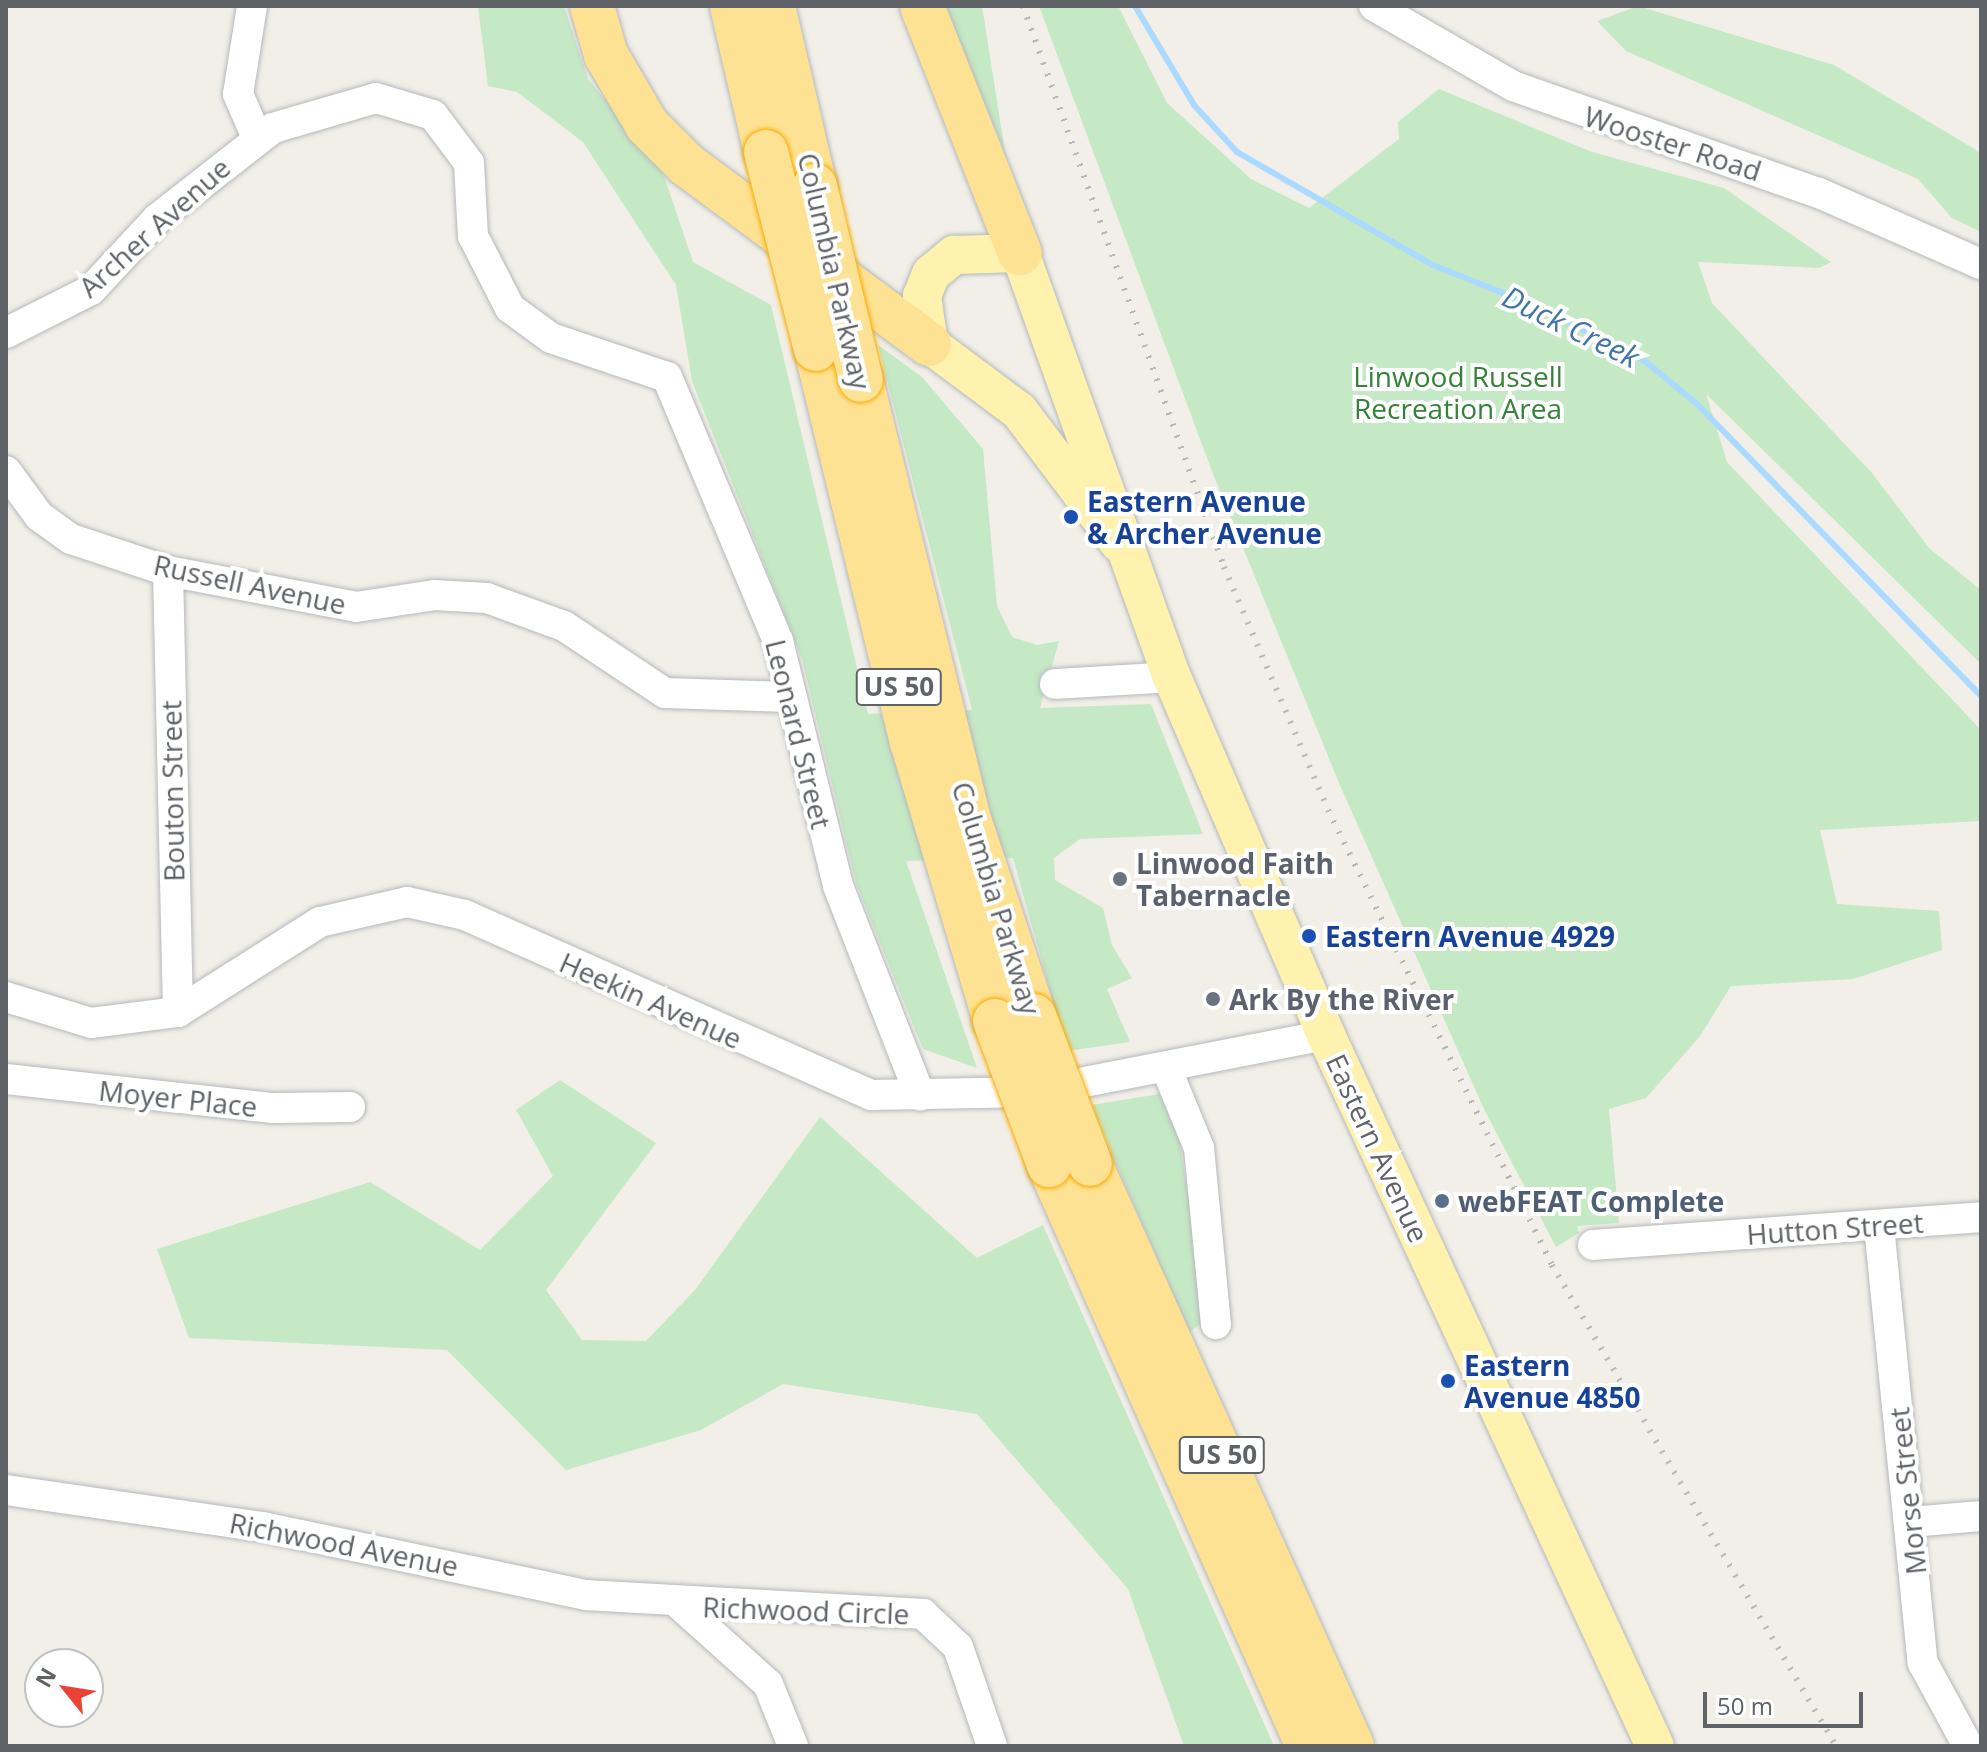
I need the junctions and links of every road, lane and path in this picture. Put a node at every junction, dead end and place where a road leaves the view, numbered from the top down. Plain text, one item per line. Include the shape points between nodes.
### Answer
1 (252, 6) edge
2 (592, 6) edge
3 (732, 6) edge
4 (773, 6) edge
5 (922, 6) edge
6 (1374, 6) edge
7 (258, 140) junction
8 (1020, 253) junction
9 (1981, 264) edge
10 (6, 333) edge
11 (929, 344) junction
12 (667, 377) joint
13 (6, 471) edge
14 (1119, 543) junction
15 (168, 571) junction
16 (1172, 677) junction
17 (1055, 684) dead end
18 (789, 697) junction
19 (6, 997) edge
20 (178, 1012) junction
21 (1014, 1018) junction
22 (1326, 1035) junction
23 (1167, 1070) junction
24 (6, 1079) edge
25 (920, 1095) junction
26 (350, 1107) dead end
27 (1070, 1164) junction
28 (1981, 1217) edge
29 (1879, 1226) junction
30 (1593, 1245) dead end
31 (1216, 1324) dead end
32 (6, 1490) edge
33 (1981, 1516) edge
34 (1911, 1522) junction
35 (680, 1605) junction
36 (793, 1746) edge
37 (992, 1746) edge
38 (1308, 1746) edge
39 (1352, 1746) edge
40 (1655, 1746) edge
41 (1968, 1746) edge

1 - 7 street via 238,94
2 - 11 highway via 606,55 647,125 687,165
3 - 21 highway, Columbia Parkway / US 50, bridge via 912,742
4 - 21 highway, Columbia Parkway / US 50, bridge
5 - 8 highway
6 - 9 street, Wooster Road via 1513,86 1819,193
7 - 10 street, Archer Avenue via 158,218 91,290
7 - 12 street, Archer Avenue via 355,101 396,99 433,115 469,163 473,236 510,308 551,338
8 - 11 main road via 983,250 940,263 922,296
8 - 14 main road via 1114,506
11 - 14 main road via 1019,411
12 - 18 street, Leonard Street via 778,641
13 - 15 street, Russell Avenue via 39,516 71,539
14 - 16 main road, Eastern Avenue
15 - 18 street, Russell Avenue via 317,604 487,598 564,626 665,693
15 - 20 street, Bouton Street
16 - 17 street
16 - 22 main road, Eastern Avenue
18 - 25 street, Leonard Street via 838,886
19 - 20 street, Heekin Avenue via 91,1023
20 - 25 street, Heekin Avenue via 320,922 407,902 465,915 842,1086
21 - 27 highway, Columbia Parkway / US 50, bridge
22 - 23 street, Heekin Avenue
22 - 40 main road, Eastern Avenue
23 - 25 street, Heekin Avenue via 1033,1092
23 - 31 street via 1199,1148
24 - 26 street, Moyer Place via 273,1108
27 - 38 highway, Columbia Parkway / US 50
27 - 39 highway, Columbia Parkway / US 50
28 - 29 street, Hutton Street
29 - 30 street, Hutton Street
29 - 34 street, Morse Street
32 - 35 street, Richwood Avenue via 263,1527 586,1595
33 - 34 street
34 - 41 street, Morse Street via 1923,1663
35 - 36 street via 768,1684
35 - 37 street, Richwood Circle via 923,1614 958,1647

